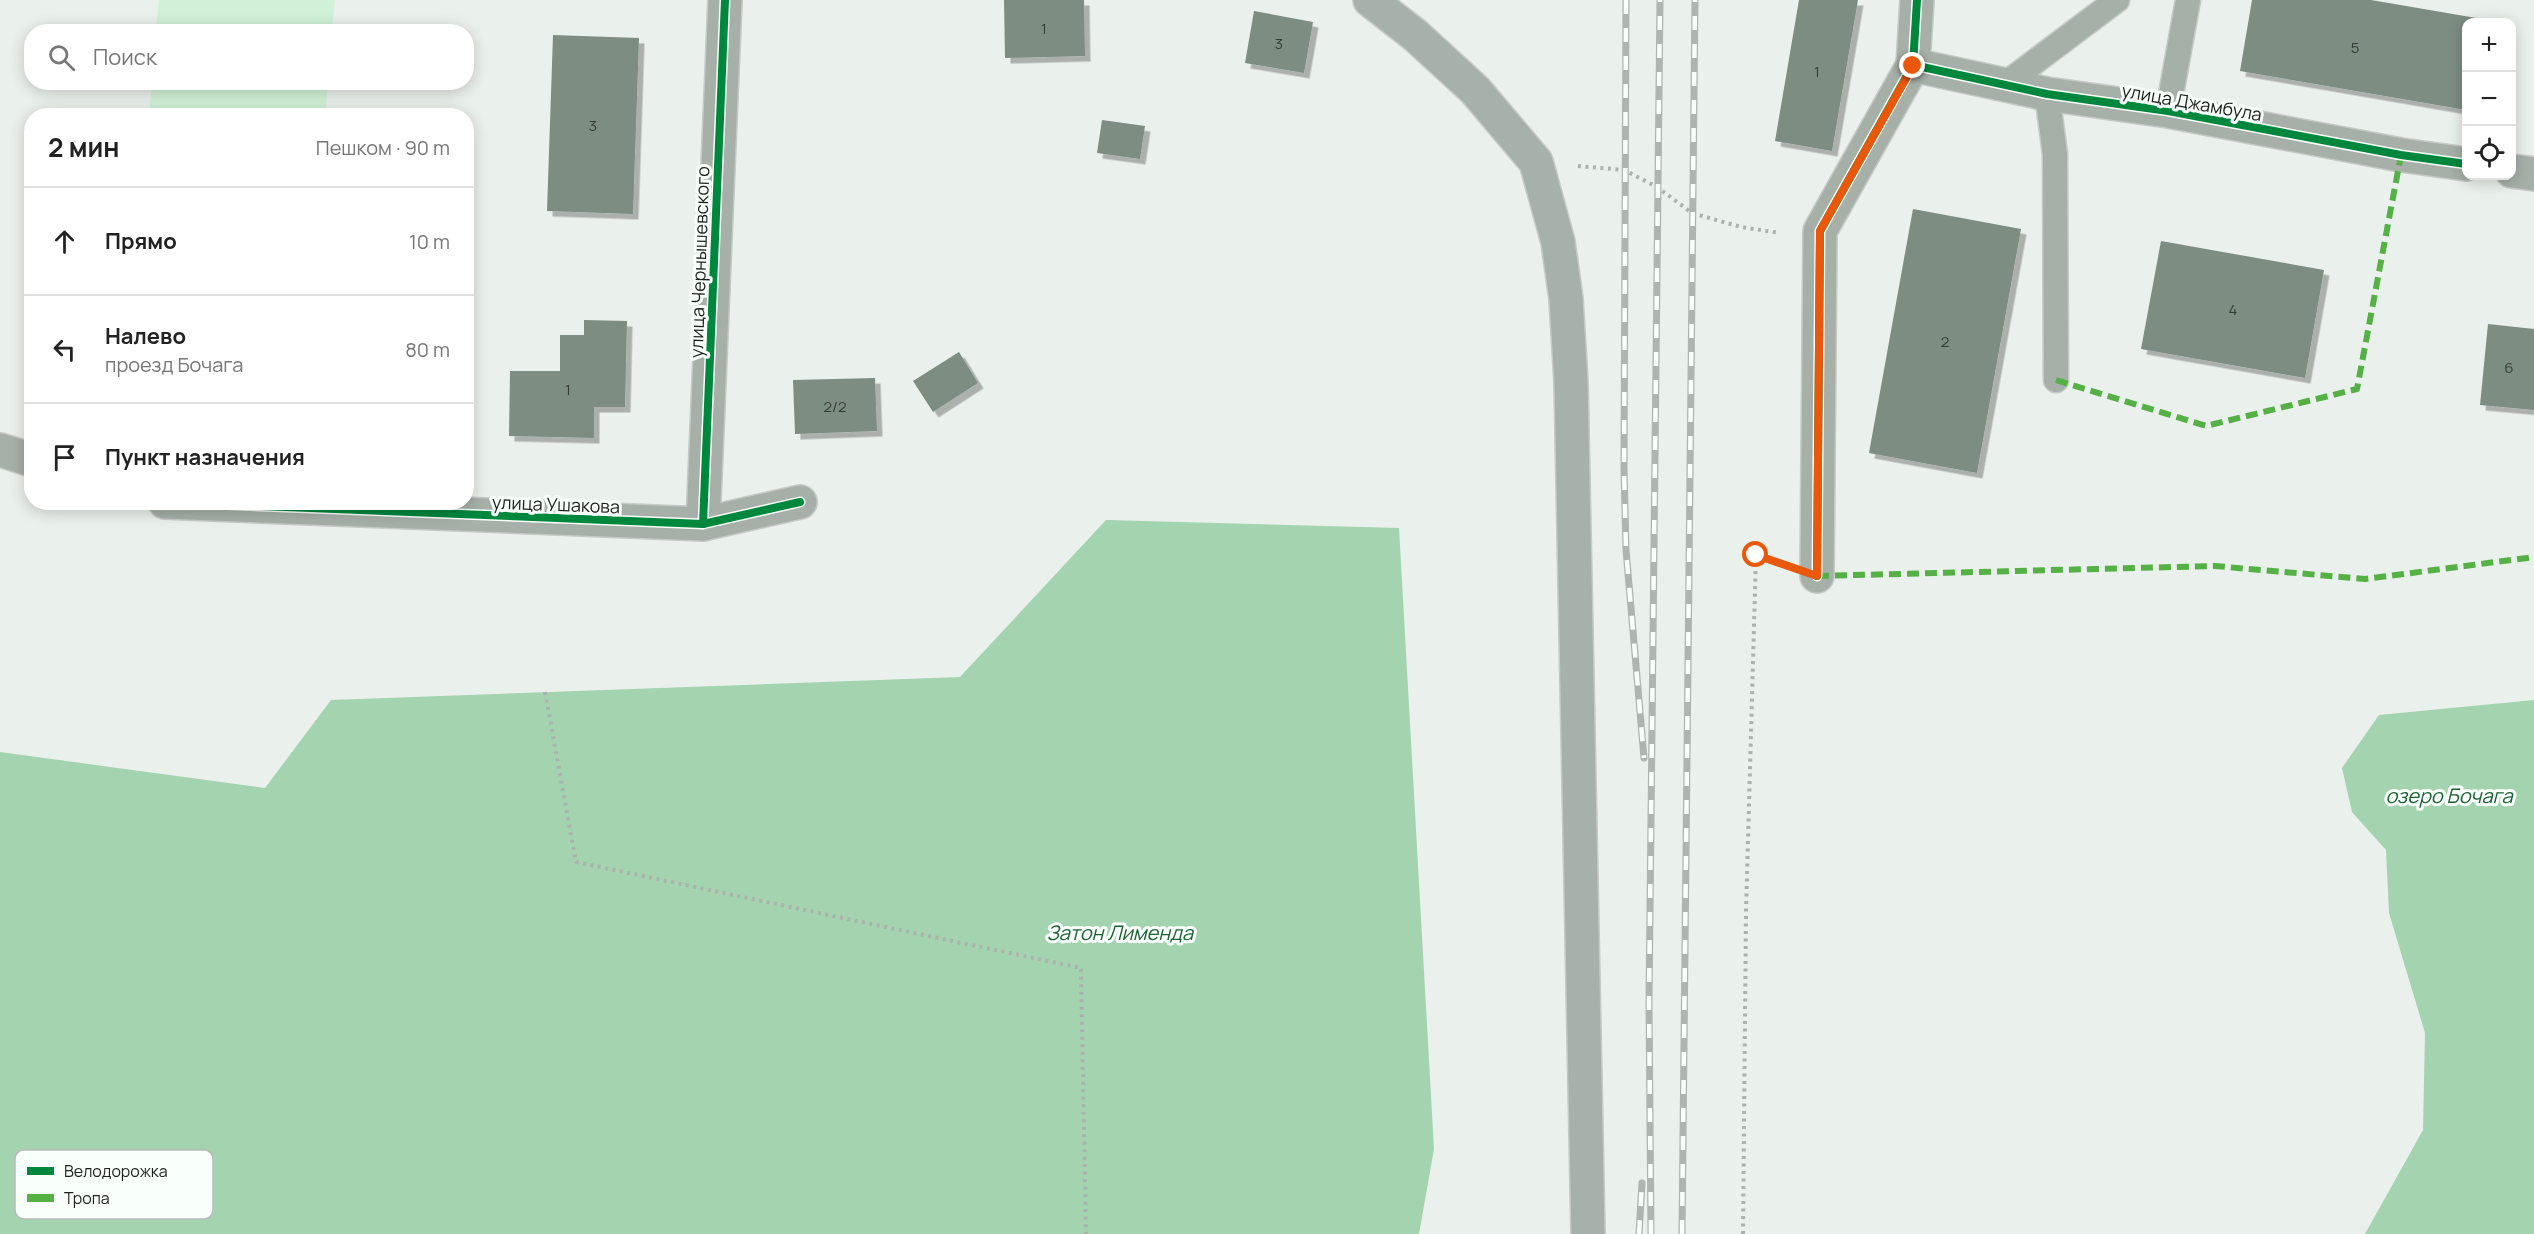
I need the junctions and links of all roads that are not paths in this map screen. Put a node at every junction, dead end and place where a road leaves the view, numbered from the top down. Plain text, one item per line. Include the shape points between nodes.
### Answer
1 (725, 0) edge
2 (1370, 0) edge
3 (1917, 0) edge
4 (2117, 0) edge
5 (2188, 0) edge
6 (1913, 66) junction
7 (2004, 85) junction
8 (2048, 94) junction
9 (2168, 111) junction
10 (2462, 163) edge
11 (2516, 172) edge
12 (2534, 174) edge
13 (2056, 380) dead end
14 (0, 450) edge
15 (24, 458) edge
16 (801, 502) dead end
17 (361, 510) edge
18 (703, 524) junction
19 (1817, 576) road end
20 (1588, 1234) edge

1 - 18 street, улица Чернышевского
2 - 20 main road via 1475,90 1536,162 1558,242 1571,382
3 - 6 street
4 - 7 lane
5 - 9 lane
6 - 7 street, улица Джамбула
6 - 19 street via 1820,231
7 - 8 street, улица Джамбула
8 - 9 street, улица Джамбула
8 - 13 lane via 2055,154
9 - 10 street, улица Джамбула
11 - 12 street
14 - 15 street
16 - 18 street, улица Ушакова
17 - 18 street, улица Ушакова

